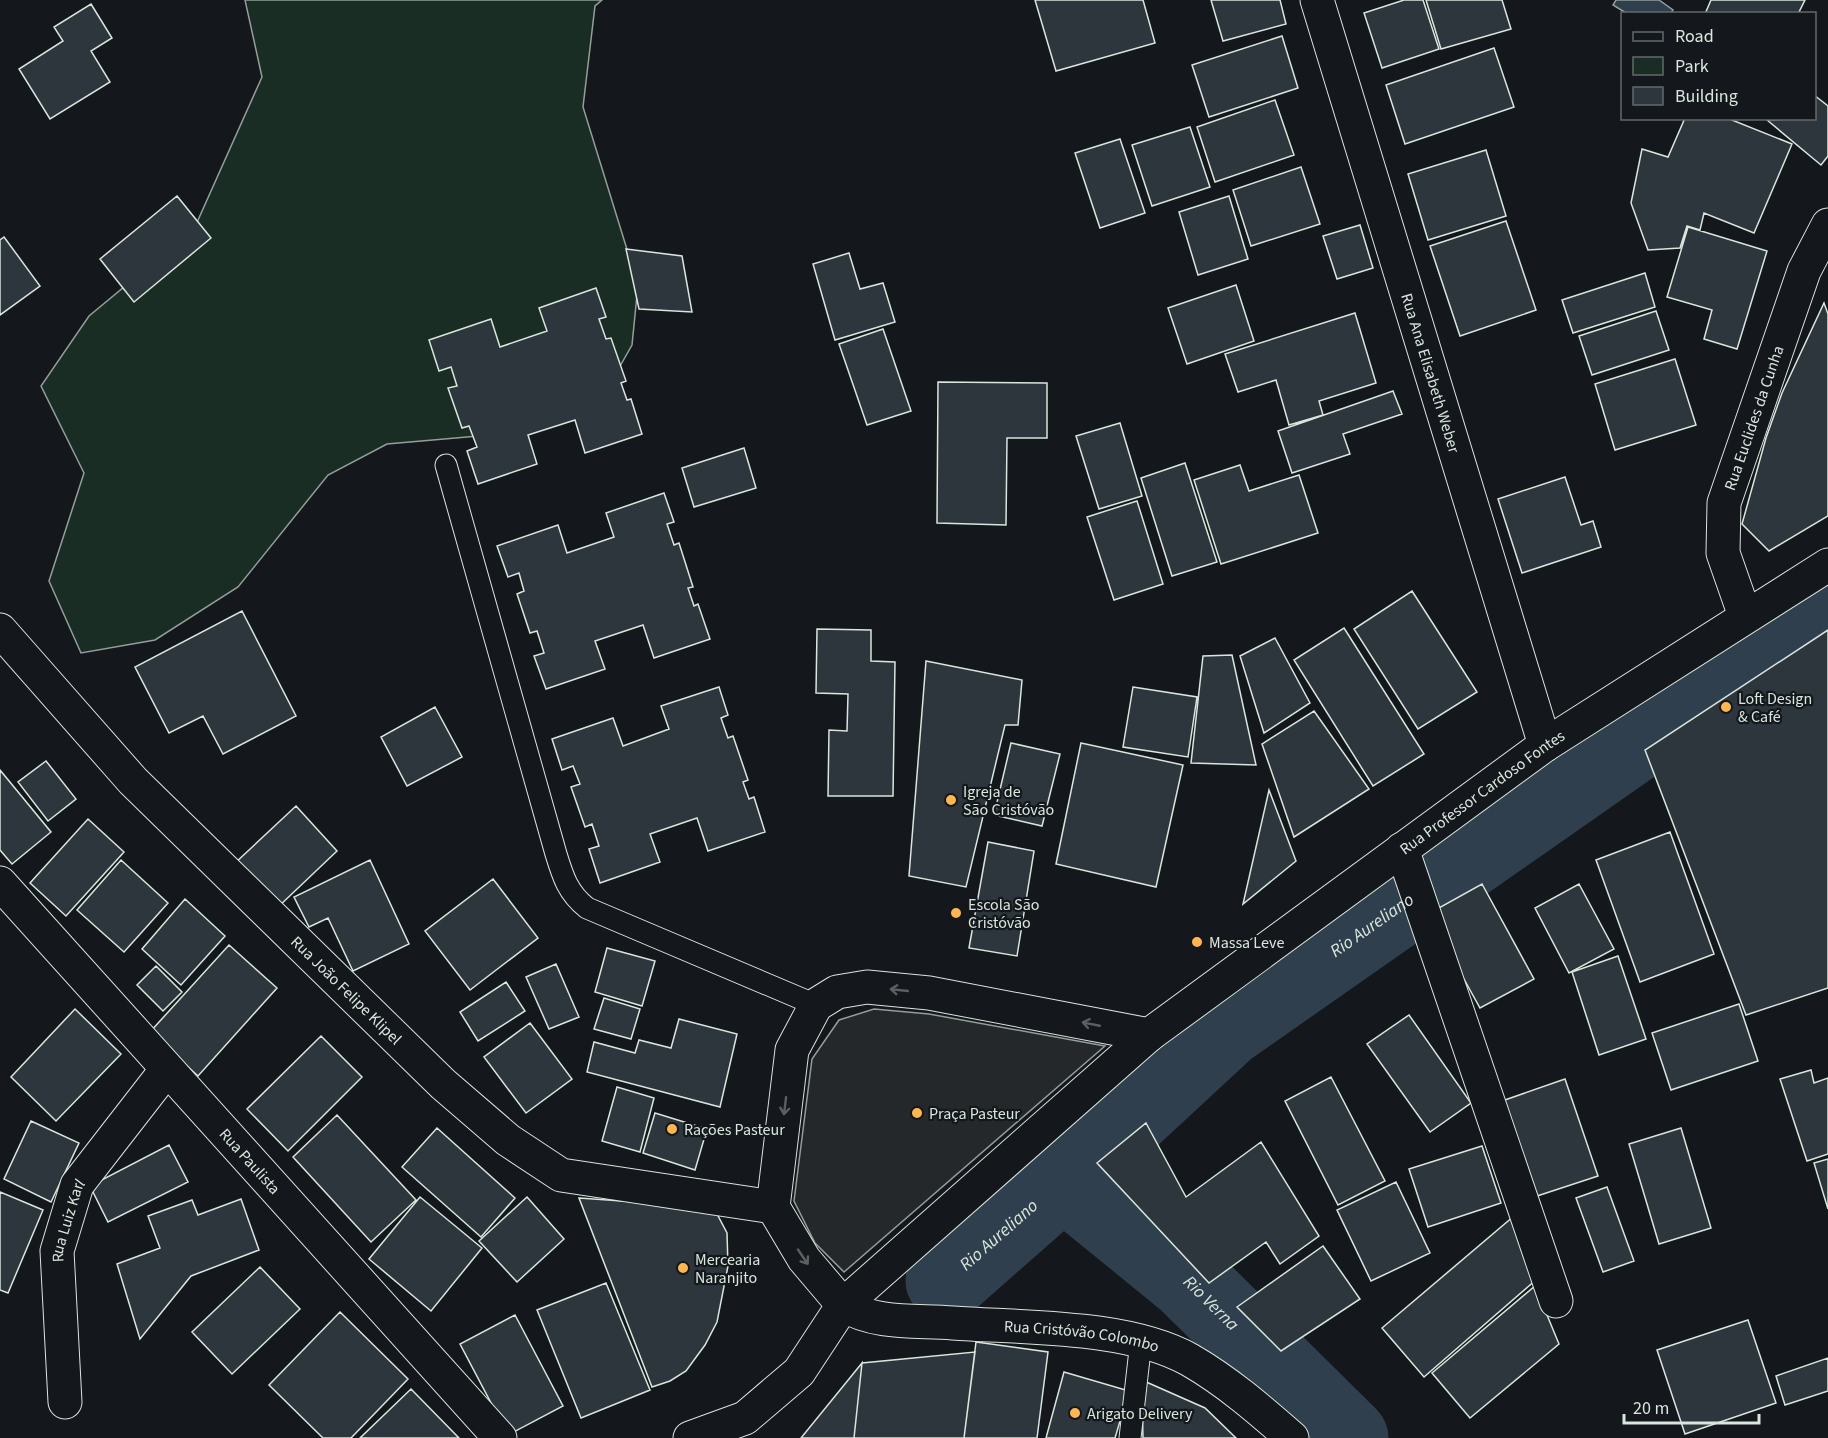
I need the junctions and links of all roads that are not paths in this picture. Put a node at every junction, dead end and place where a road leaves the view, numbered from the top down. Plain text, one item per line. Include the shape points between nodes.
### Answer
1 (1317, 0) edge
2 (1828, 225) edge
3 (446, 465) dead end
4 (1828, 565) edge
5 (1745, 616) junction
6 (0, 630) edge
7 (1545, 745) junction
8 (1402, 849) junction
9 (0, 883) edge
10 (816, 1005) junction
11 (1149, 1035) junction
12 (167, 1069) junction
13 (773, 1207) junction
14 (1556, 1301) dead end
15 (843, 1305) junction
16 (1141, 1341) junction
17 (65, 1401) dead end
18 (500, 1438) edge
19 (690, 1438) edge
20 (1130, 1438) edge
21 (1292, 1438) edge

1 - 7 street, Rua Ana Elisabeth Weber
2 - 5 street, Rua Euclides da Cunha via 1804,270 1724,503 1723,553
3 - 10 lane via 556,854 573,897 587,908
4 - 5 street, Rua Professor Cardoso Fontes
5 - 7 street, Rua Professor Cardoso Fontes
6 - 13 street, Rua João Felipe Klipel via 133,781 400,1043 508,1140 561,1175
7 - 8 street, Rua Professor Cardoso Fontes
8 - 11 street, Rua Professor Cardoso Fontes
8 - 14 street
9 - 12 street, Rua Paulista
11 -> 10 street via 929,993 867,987 837,992
10 -> 13 street via 792,1050
11 - 15 street
12 - 17 street, Rua Luiz Karl via 77,1185 57,1251
12 - 18 street, Rua Paulista
13 -> 15 street via 804,1259
15 - 16 street, Rua Cristóvão Colombo via 879,1321 1073,1331
15 - 19 street via 799,1372 744,1418
16 - 20 lane
16 - 21 street, Rua Cristóvão Colombo via 1189,1359 1246,1397

